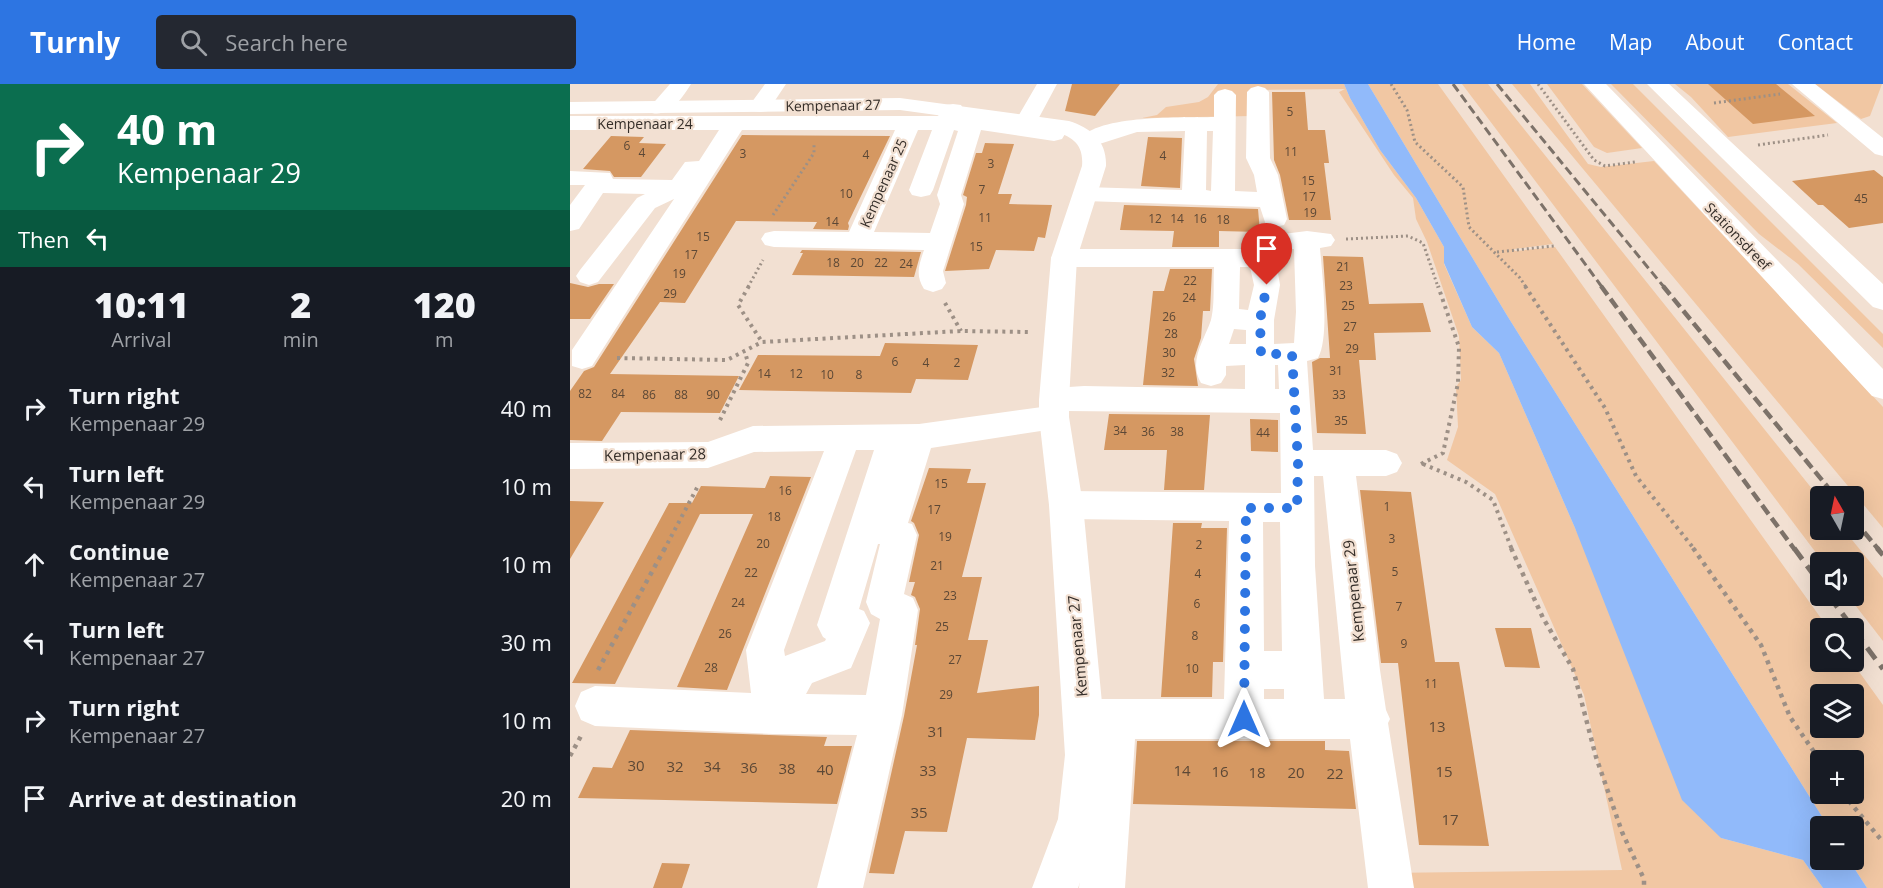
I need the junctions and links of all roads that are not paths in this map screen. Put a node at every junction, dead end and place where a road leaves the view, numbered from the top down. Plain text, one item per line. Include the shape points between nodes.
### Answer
1 (681, 84) edge
2 (776, 84) edge
3 (1047, 84) edge
4 (1594, 84) edge
5 (1657, 84) edge
6 (1807, 87) edge
7 (1258, 92) dead end
8 (1225, 95) dead end
9 (760, 106) junction
10 (570, 108) edge
11 (660, 108) junction
12 (729, 118) junction
13 (957, 120) junction
14 (1027, 120) junction
15 (570, 123) edge
16 (826, 123) joint
17 (909, 124) junction
18 (1224, 131) junction
19 (1196, 133) junction
20 (1054, 134) dead end
21 (1090, 140) junction
22 (1258, 140) junction
23 (1883, 149) edge
24 (570, 178) edge
25 (596, 186) junction
26 (688, 186) junction
27 (921, 190) dead end
28 (1085, 194) junction
29 (1194, 197) junction
30 (1223, 197) junction
31 (1271, 200) junction
32 (570, 222) edge
33 (570, 229) edge
34 (628, 229) junction
35 (774, 239) dead end
36 (1304, 240) junction
37 (857, 242) junction
38 (940, 242) junction
39 (1064, 258) junction
40 (1262, 258) junction
41 (1227, 259) junction
42 (586, 274) edge
43 (635, 280) junction
44 (933, 283) dead end
45 (1883, 300) edge
46 (1310, 312) junction
47 (1261, 316) junction
48 (1225, 319) junction
49 (1261, 354) junction
50 (1292, 354) junction
51 (1211, 355) junction
52 (582, 358) road end
53 (1883, 388) edge
54 (1260, 393) dead end
55 (1211, 401) junction
56 (1294, 401) junction
57 (1054, 409) junction
58 (906, 437) junction
59 (845, 438) junction
60 (570, 456) edge
61 (1298, 463) junction
62 (1338, 463) junction
63 (1386, 463) road end
64 (1066, 505) junction
65 (1246, 508) junction
66 (1297, 508) junction
67 (878, 526) junction
68 (808, 537) junction
69 (858, 553) junction
70 (884, 602) junction
71 (839, 613) junction
72 (1301, 657) junction
73 (1244, 670) junction
74 (596, 706) road end
75 (773, 714) junction
76 (882, 715) junction
77 (1100, 719) junction
78 (1244, 719) junction
79 (1305, 719) junction
80 (1370, 719) junction
81 (840, 888) edge
82 (1055, 888) edge
83 (1102, 888) edge
84 (1391, 888) edge

1 - 11 street
2 - 9 street
3 - 14 street
4 - 53 street, Stationsdreef
5 - 45 street
6 - 23 street
7 - 22 street
8 - 18 street
9 - 12 street, Kempenaar 27
9 - 13 street, Kempenaar 27 via 900,104
10 - 11 street, Kempenaar 27
11 - 12 street, Kempenaar 27
12 - 15 street, Kempenaar 24
12 - 16 street, Kempenaar 24
12 - 26 street
13 - 14 street, Kempenaar 27
13 - 17 street, Kempenaar 25
13 - 20 street, Kempenaar 25
13 - 27 street
13 - 38 street via 949,195 952,204
14 - 21 street, Kempenaar 27 via 1065,127
16 - 17 street, Kempenaar 25
17 - 37 street, Kempenaar 25
18 - 19 street
18 - 22 street
18 - 30 street
19 - 21 street via 1137,125
19 - 29 street
21 - 28 street, Kempenaar 27 via 1096,157
22 - 31 street via 1258,158
24 - 25 street via 602,178
25 - 26 street
25 - 32 street
26 - 34 street via 646,203
26 - 43 street
28 - 29 street
28 - 39 street, Kempenaar 27
29 - 30 street
30 - 31 street
31 - 36 street via 1276,224
33 - 34 street
34 - 42 street
35 - 37 street, Kempenaar 25
36 - 40 street
36 - 46 street
37 - 38 street, Kempenaar 25
38 - 44 street via 930,271
39 - 41 street
39 - 57 street, Kempenaar 27
40 - 41 street
40 - 47 street via 1267,285
41 - 48 street
42 - 43 street
43 - 52 street
46 - 47 street
46 - 50 street via 1308,350
47 - 48 street
47 - 49 street
48 - 51 street
49 - 50 street
49 - 51 street
49 - 54 street
50 - 56 street
51 - 55 street
55 - 56 street
55 - 57 street via 1084,398
56 - 61 street
57 - 58 street, Kempenaar 28
57 - 64 street, Kempenaar 27
58 - 59 street, Kempenaar 28
58 - 67 street
59 - 60 street, Kempenaar 28 via 753,439 708,455
59 - 68 street
61 - 62 street
61 - 66 street
62 - 63 street
62 - 80 street, Kempenaar 29
64 - 65 street
64 - 77 street, Kempenaar 27
65 - 66 street
65 - 73 street
66 - 72 street
67 - 68 street
67 - 69 street
67 - 70 street via 900,536
68 - 69 street
68 - 75 street via 765,651
69 - 71 street
70 - 71 street
70 - 76 street via 900,610
71 - 75 street via 851,622 838,655 799,669
72 - 73 street
72 - 79 street
73 - 78 street
74 - 75 street
75 - 76 street
76 - 81 street
77 - 78 street
77 - 82 street, Kempenaar 27 via 1086,755 1080,819
77 - 83 street
78 - 79 street
79 - 80 street
80 - 84 street, Kempenaar 29

